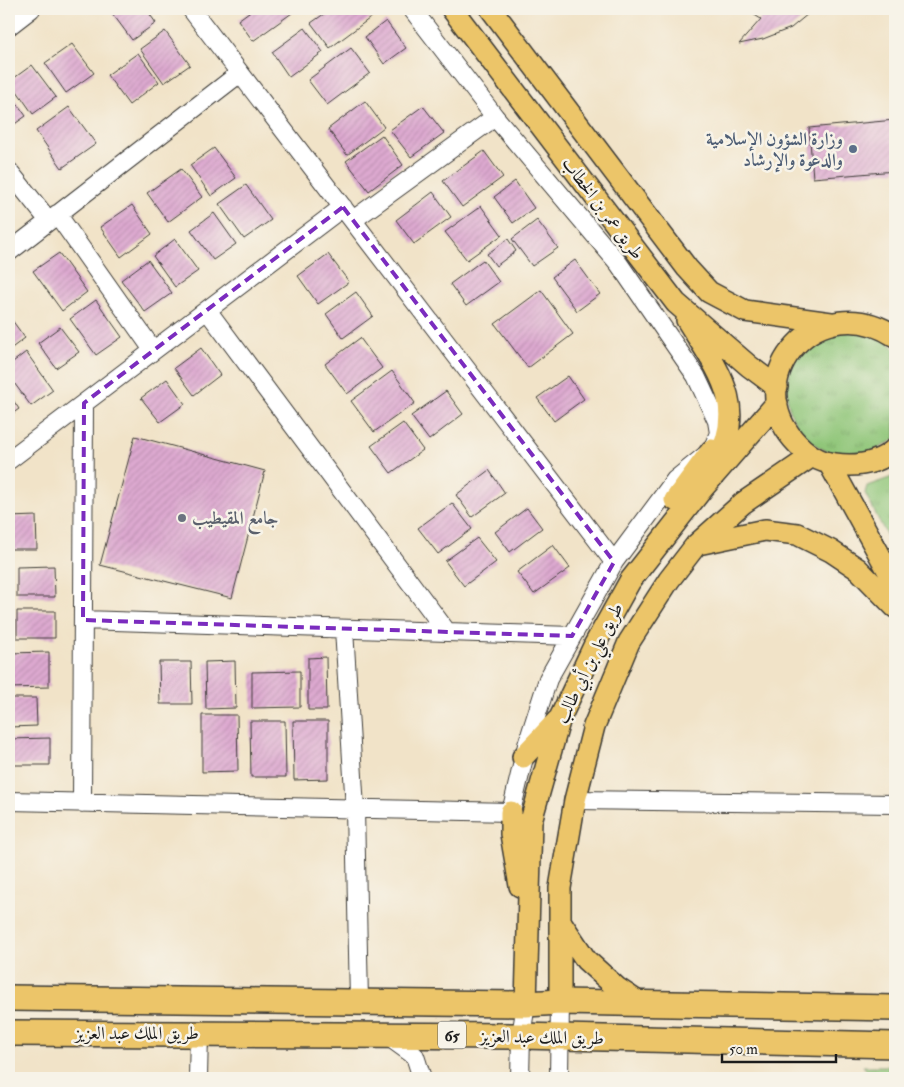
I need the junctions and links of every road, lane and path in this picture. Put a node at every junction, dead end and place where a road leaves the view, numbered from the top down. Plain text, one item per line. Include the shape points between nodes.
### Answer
1 (31, 9) edge
2 (191, 9) edge
3 (412, 9) edge
4 (452, 9) edge
5 (491, 9) edge
6 (9, 26) edge
7 (240, 73) junction
8 (495, 117) junction
9 (9, 171) edge
10 (348, 214) junction
11 (53, 218) junction
12 (9, 252) edge
13 (676, 303) junction
14 (206, 310) junction
15 (831, 323) junction
16 (891, 328) edge
17 (153, 350) junction
18 (777, 395) junction
19 (84, 403) junction
20 (895, 449) edge
21 (712, 450) junction
22 (9, 460) edge
23 (821, 460) junction
24 (702, 488) junction
25 (696, 545) junction
26 (614, 562) junction
27 (630, 581) junction
28 (895, 583) edge
29 (895, 607) edge
30 (83, 620) junction
31 (344, 629) junction
32 (447, 632) junction
33 (572, 636) junction
34 (560, 718) junction
35 (523, 757) junction
36 (576, 800) junction
37 (9, 801) edge
38 (82, 803) junction
39 (895, 804) edge
40 (356, 809) junction
41 (511, 812) junction
42 (560, 920) junction
43 (527, 927) junction
44 (9, 998) edge
45 (359, 1001) junction
46 (560, 1002) junction
47 (526, 1004) junction
48 (642, 1004) junction
49 (895, 1008) edge
50 (9, 1033) edge
51 (199, 1034) junction
52 (386, 1035) junction
53 (521, 1036) junction
54 (560, 1038) junction
55 (895, 1044) edge
56 (198, 1078) edge
57 (422, 1078) edge
58 (520, 1078) edge
59 (559, 1078) edge

1 - 6 street
2 - 7 street
3 - 8 street
4 - 13 main road, طريق عمر بن الخطاب
5 - 15 main road, طريق عمر بن الخطاب via 687,268 709,292 745,311
7 - 10 street
7 - 11 street
8 - 10 street
8 - 21 street via 618,264 696,376 717,421 719,434
9 - 11 street
10 - 14 street
10 - 26 street
11 - 12 street
11 - 17 street
13 - 18 main road, طريق عمر بن الخطاب via 749,366
13 - 24 main road via 726,386 731,406 725,447
14 - 17 street
14 - 32 street
15 - 16 main road via 848,320
15 - 18 main road via 810,332 794,346 782,365
17 - 19 street
18 - 23 main road via 781,419 789,434 799,446
18 - 24 main road, طريق علي بن أبي طالب
19 - 22 street
19 - 30 street
20 - 23 main road via 870,464 849,466
21 - 26 street via 675,480
21 - 27 main road via 661,519
23 - 25 main road, طريق علي بن أبي طالب via 743,503
23 - 28 main road
24 - 27 main road, طريق علي بن أبي طالب
25 - 29 main road via 766,530 797,534 858,569
25 - 36 main road, طريق علي بن أبي طالب via 628,642 594,726
26 - 33 street
27 - 34 main road, طريق علي بن أبي طالب via 595,644
30 - 31 street
30 - 38 street
31 - 32 street
31 - 40 street
32 - 33 street
33 - 35 street via 548,678
34 - 35 main road
34 - 43 main road, طريق علي بن أبي طالب via 531,822
35 - 41 street
36 - 39 street
36 - 42 main road, طريق علي بن أبي طالب via 560,888
37 - 38 street
38 - 40 street
40 - 41 street
40 - 45 street
41 - 43 main road via 511,834
42 - 46 main road, طريق علي بن أبي طالب
42 - 48 main road via 586,960 617,988
43 - 47 main road, طريق علي بن أبي طالب
44 - 45 highway, طريق الملك عبد العزيز / 65
45 - 47 highway, طريق الملك عبد العزيز / 65
46 - 47 highway, طريق الملك عبد العزيز / 65
46 - 48 highway, طريق الملك عبد العزيز / 65
46 - 54 street
47 - 53 street
48 - 49 highway, طريق الملك عبد العزيز / 65
50 - 51 highway, طريق الملك عبد العزيز / 65
51 - 52 highway, طريق الملك عبد العزيز / 65
51 - 56 street
52 - 53 highway, طريق الملك عبد العزيز / 65
52 - 57 street via 415,1056
53 - 54 highway, طريق الملك عبد العزيز / 65
53 - 58 street
54 - 55 highway, طريق الملك عبد العزيز / 65
54 - 59 street

